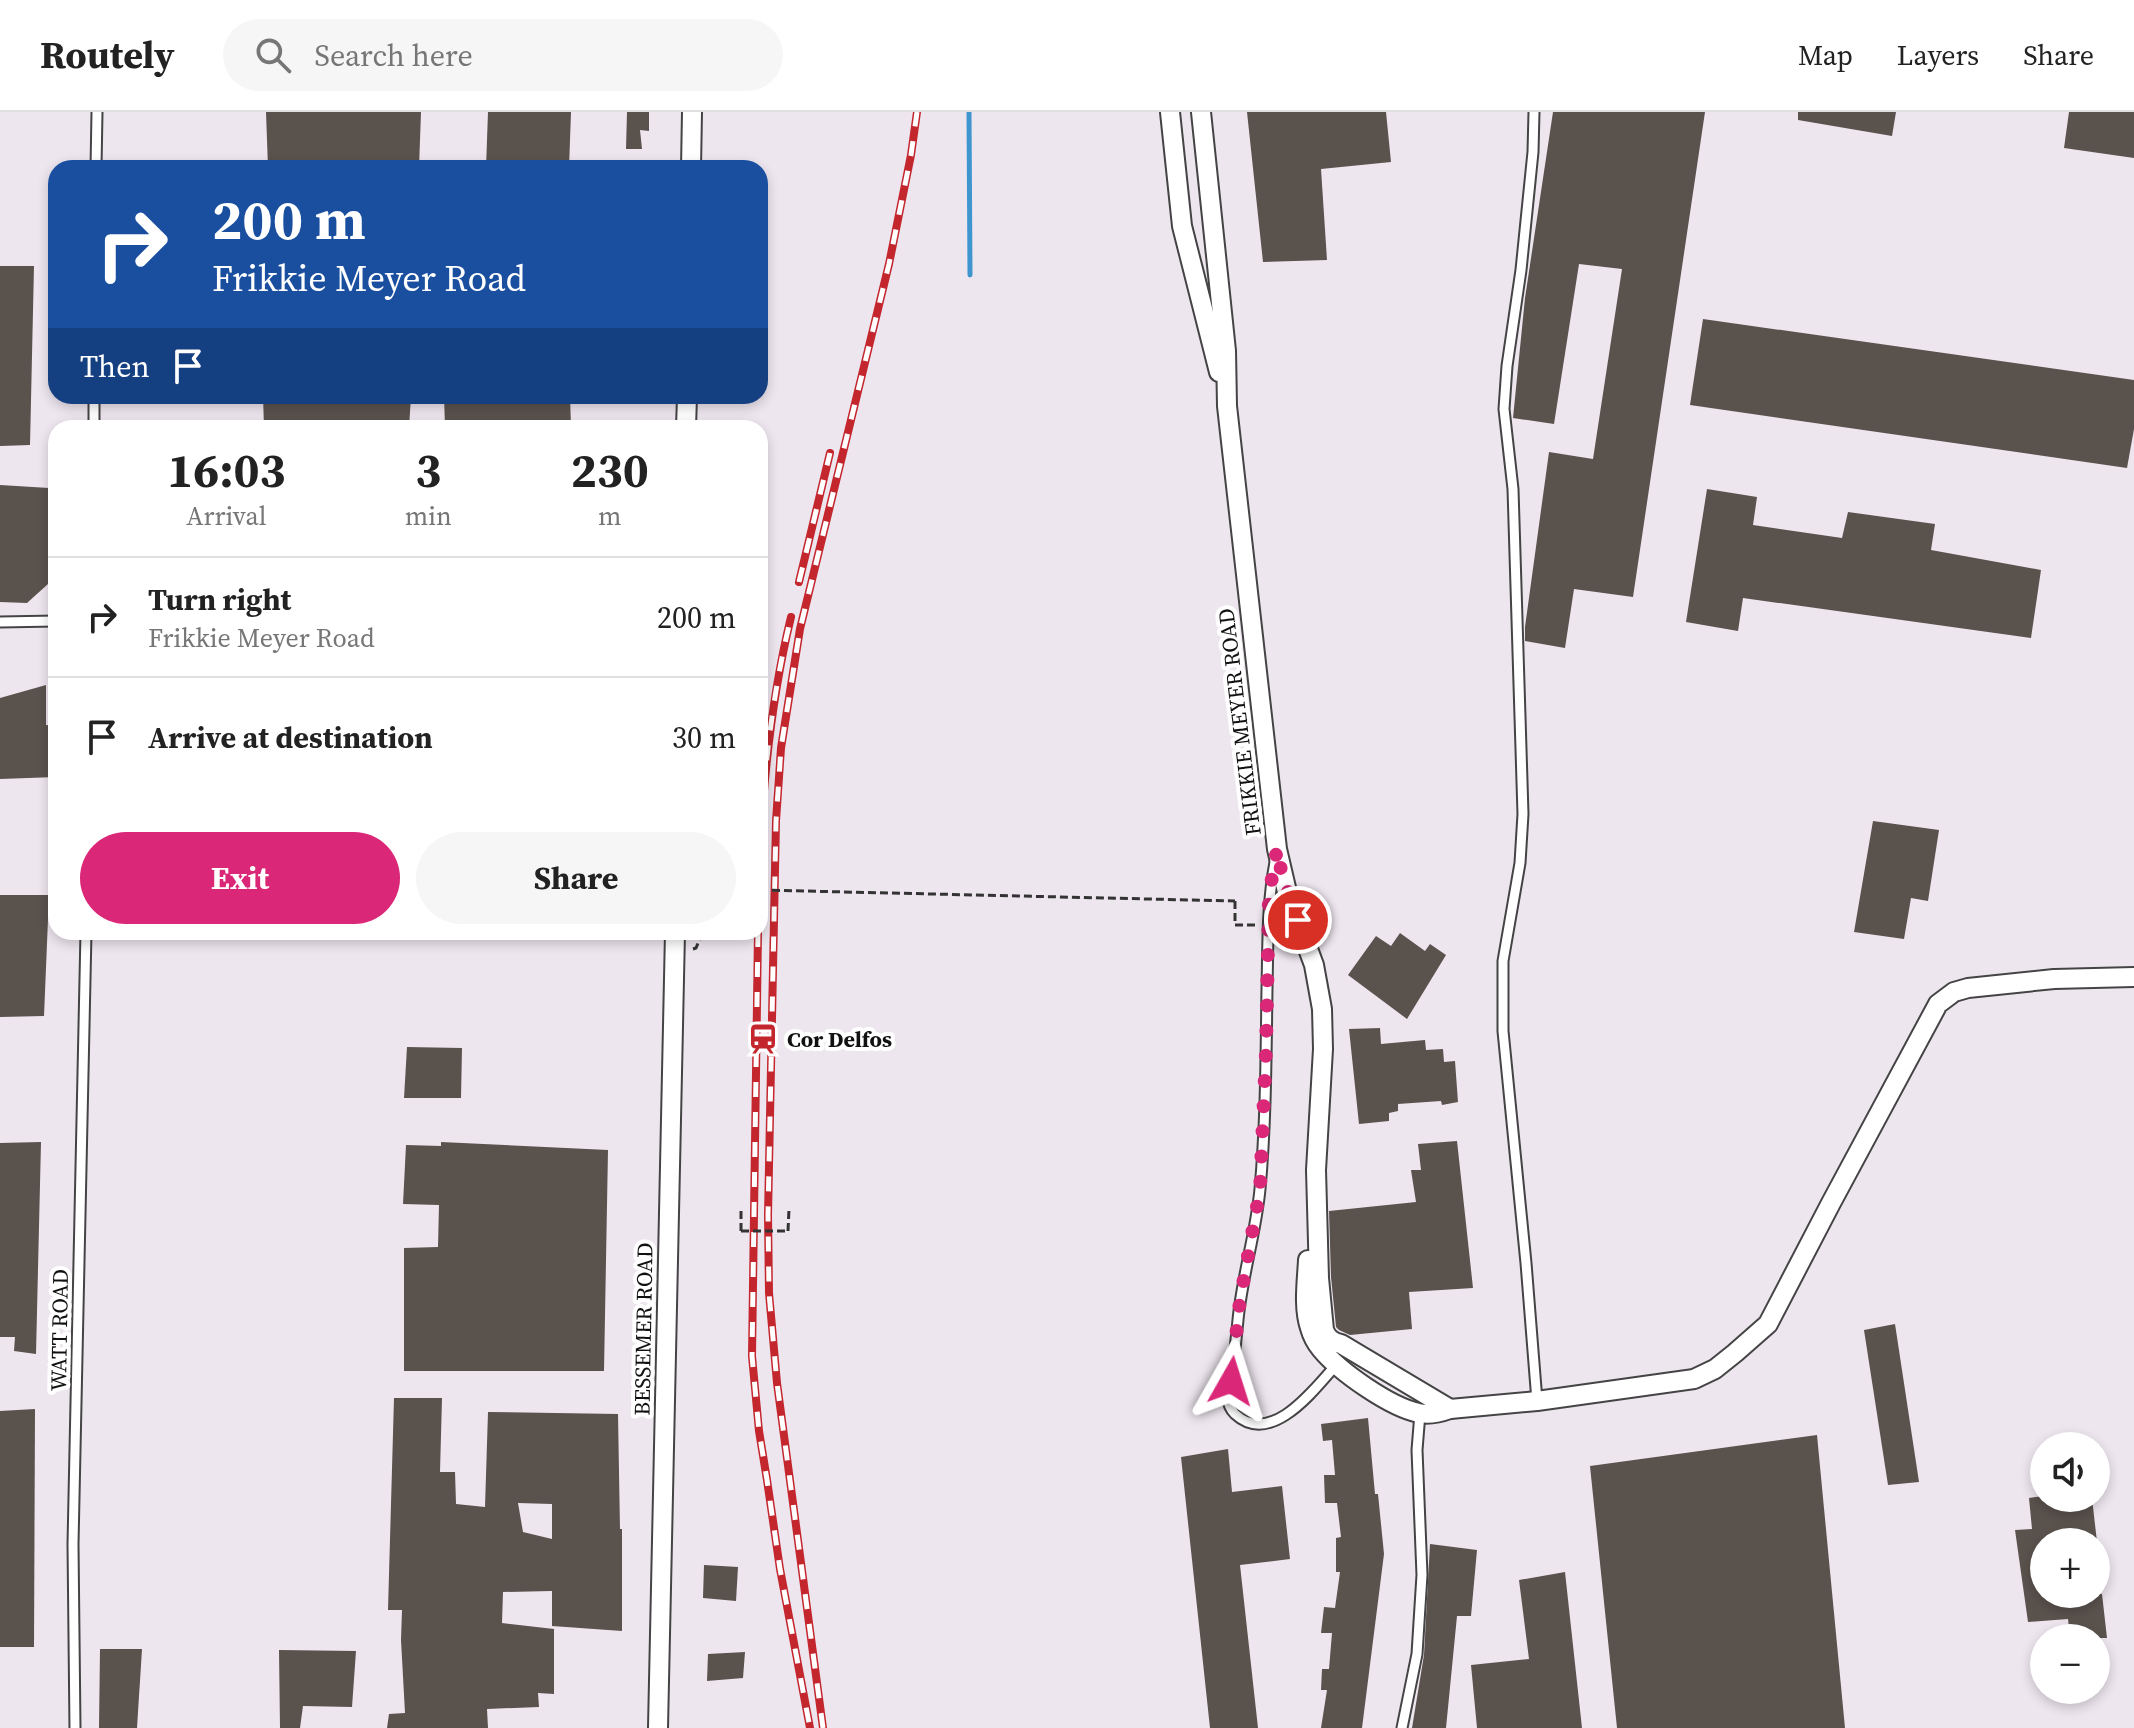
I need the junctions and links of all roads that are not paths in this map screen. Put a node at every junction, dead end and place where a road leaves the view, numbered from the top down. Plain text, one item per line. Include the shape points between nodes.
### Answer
1 (97, 112) edge
2 (692, 112) edge
3 (1170, 112) edge
4 (1201, 112) edge
5 (1534, 112) edge
6 (96, 160) edge
7 (691, 160) edge
8 (1227, 406) junction
9 (48, 621) edge
10 (0, 622) edge
11 (1277, 849) junction
12 (86, 940) edge
13 (675, 940) edge
14 (2134, 977) edge
15 (1316, 1170) junction
16 (1349, 1348) junction
17 (1337, 1364) junction
18 (1537, 1401) junction
19 (1424, 1405) junction
20 (75, 1728) edge
21 (658, 1728) edge
22 (1402, 1728) edge

1 - 6 lane
2 - 7 street
3 - 8 street, FRIKKIE MEYER ROAD via 1182,226
4 - 8 street, FRIKKIE MEYER ROAD
5 - 18 lane via 1504,409 1513,489 1523,814 1503,961 1503,1031
8 - 11 street, FRIKKIE MEYER ROAD
9 - 10 lane
11 - 15 street, FRIKKIE MEYER ROAD via 1314,965 1322,1009
11 - 17 lane via 1269,895 1260,1190 1240,1300 1229,1406 1252,1422 1275,1421 1300,1406
12 - 20 lane, WATT ROAD via 73,1528
13 - 21 street, BESSEMER ROAD
14 - 18 street via 2024,982 1968,988 1946,997 1934,1010 1768,1324 1715,1369 1694,1379
15 - 16 street via 1324,1330
15 - 17 street via 1306,1308 1314,1340
16 - 17 lane
16 - 19 street
17 - 19 street via 1383,1398 1400,1406
18 - 19 street via 1450,1409
19 - 22 lane via 1417,1450 1422,1575 1417,1654

